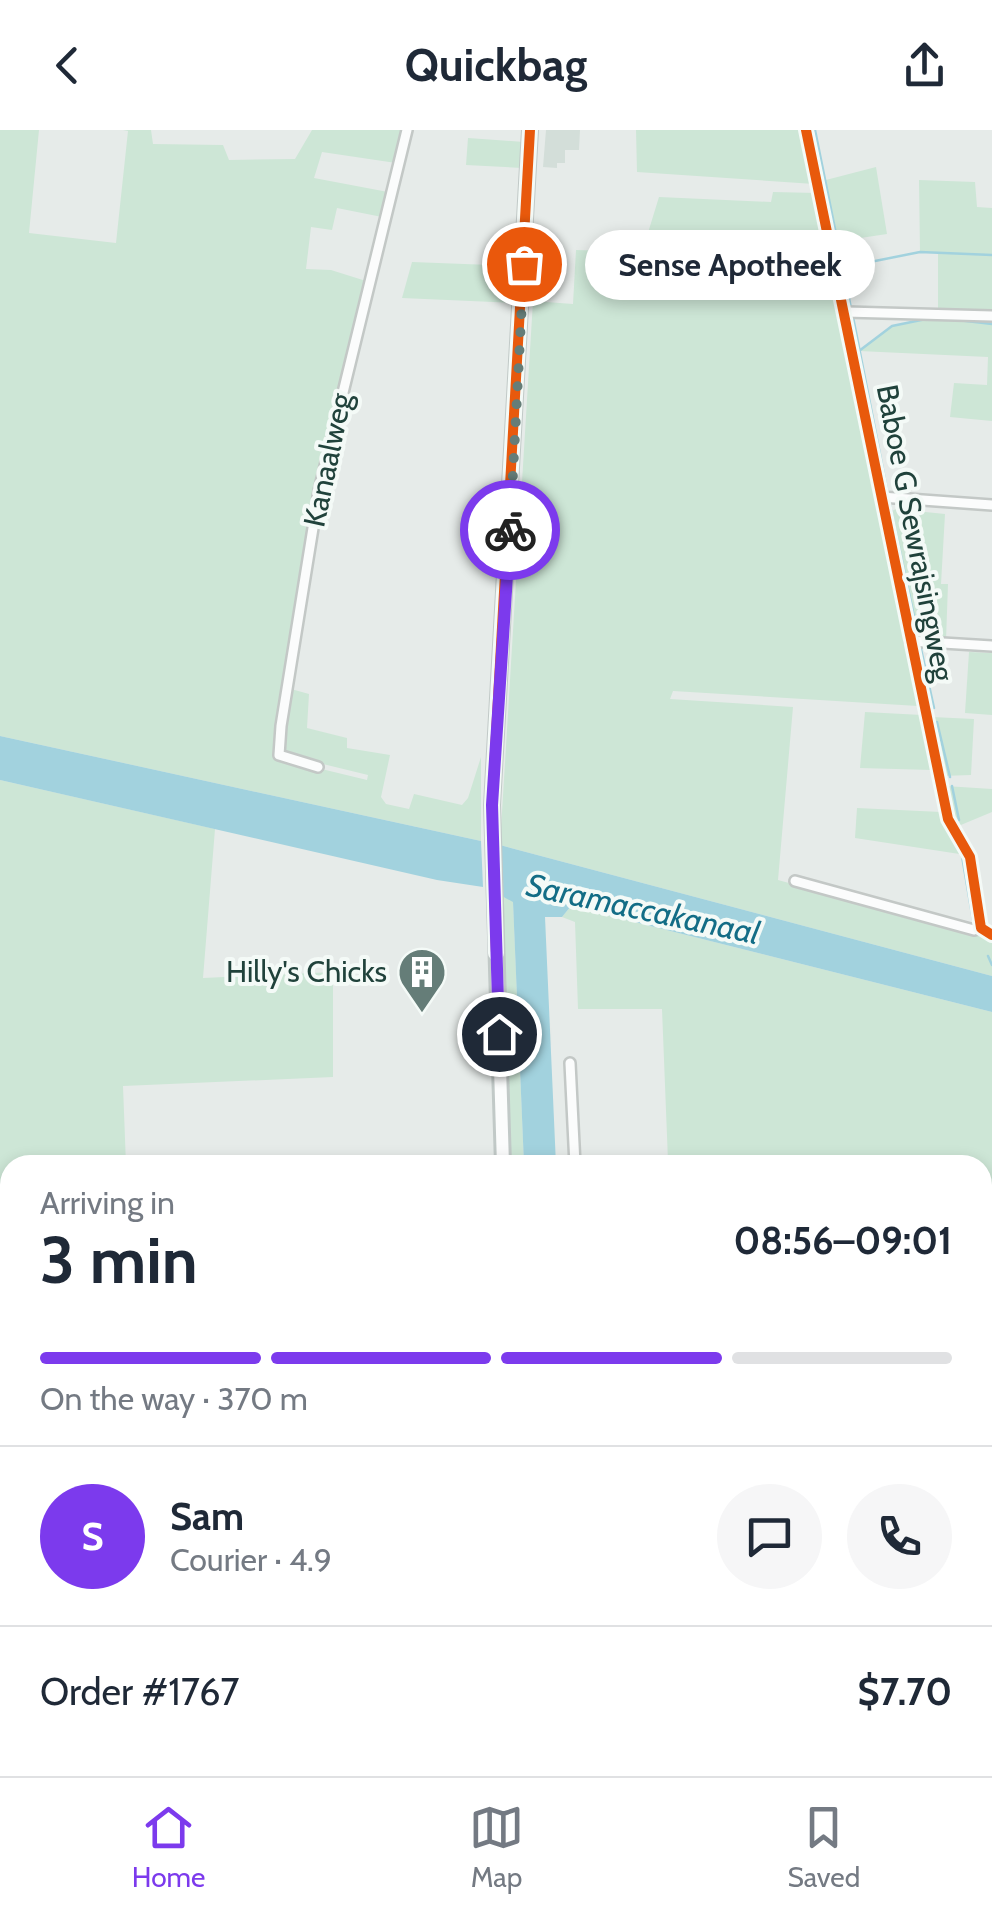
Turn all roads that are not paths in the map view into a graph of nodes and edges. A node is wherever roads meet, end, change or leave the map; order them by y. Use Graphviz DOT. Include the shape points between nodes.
graph roads {
  1 [pos="407,130"];
  2 [pos="530,130"];
  3 [pos="806,130"];
  4 [pos="846,312"];
  5 [pos="992,316"];
  6 [pos="882,497"];
  7 [pos="992,505"];
  8 [pos="910,642"];
  9 [pos="992,646"];
  10 [pos="318,767"];
  11 [pos="795,881"];
  12 [pos="981,928"];
  13 [pos="992,935"];
  14 [pos="570,1063"];
  15 [pos="503,1155"];
  16 [pos="575,1155"];
  1 -- 10 [label="street, Kanaalweg" via="319,491 281,726 279,755"];
  2 -- 15 [label="street" via="492,805"];
  3 -- 4 [label="street, Baboe G Sewrajsingweg"];
  4 -- 5 [label="street"];
  4 -- 6 [label="street, Baboe G Sewrajsingweg"];
  6 -- 7 [label="street"];
  6 -- 8 [label="street, Baboe G Sewrajsingweg"];
  8 -- 9 [label="street"];
  8 -- 12 [label="street, Baboe G Sewrajsingweg" via="948,819 970,857"];
  11 -- 12 [label="street"];
  12 -- 13 [label="street"];
  14 -- 16 [label="street"];
}
